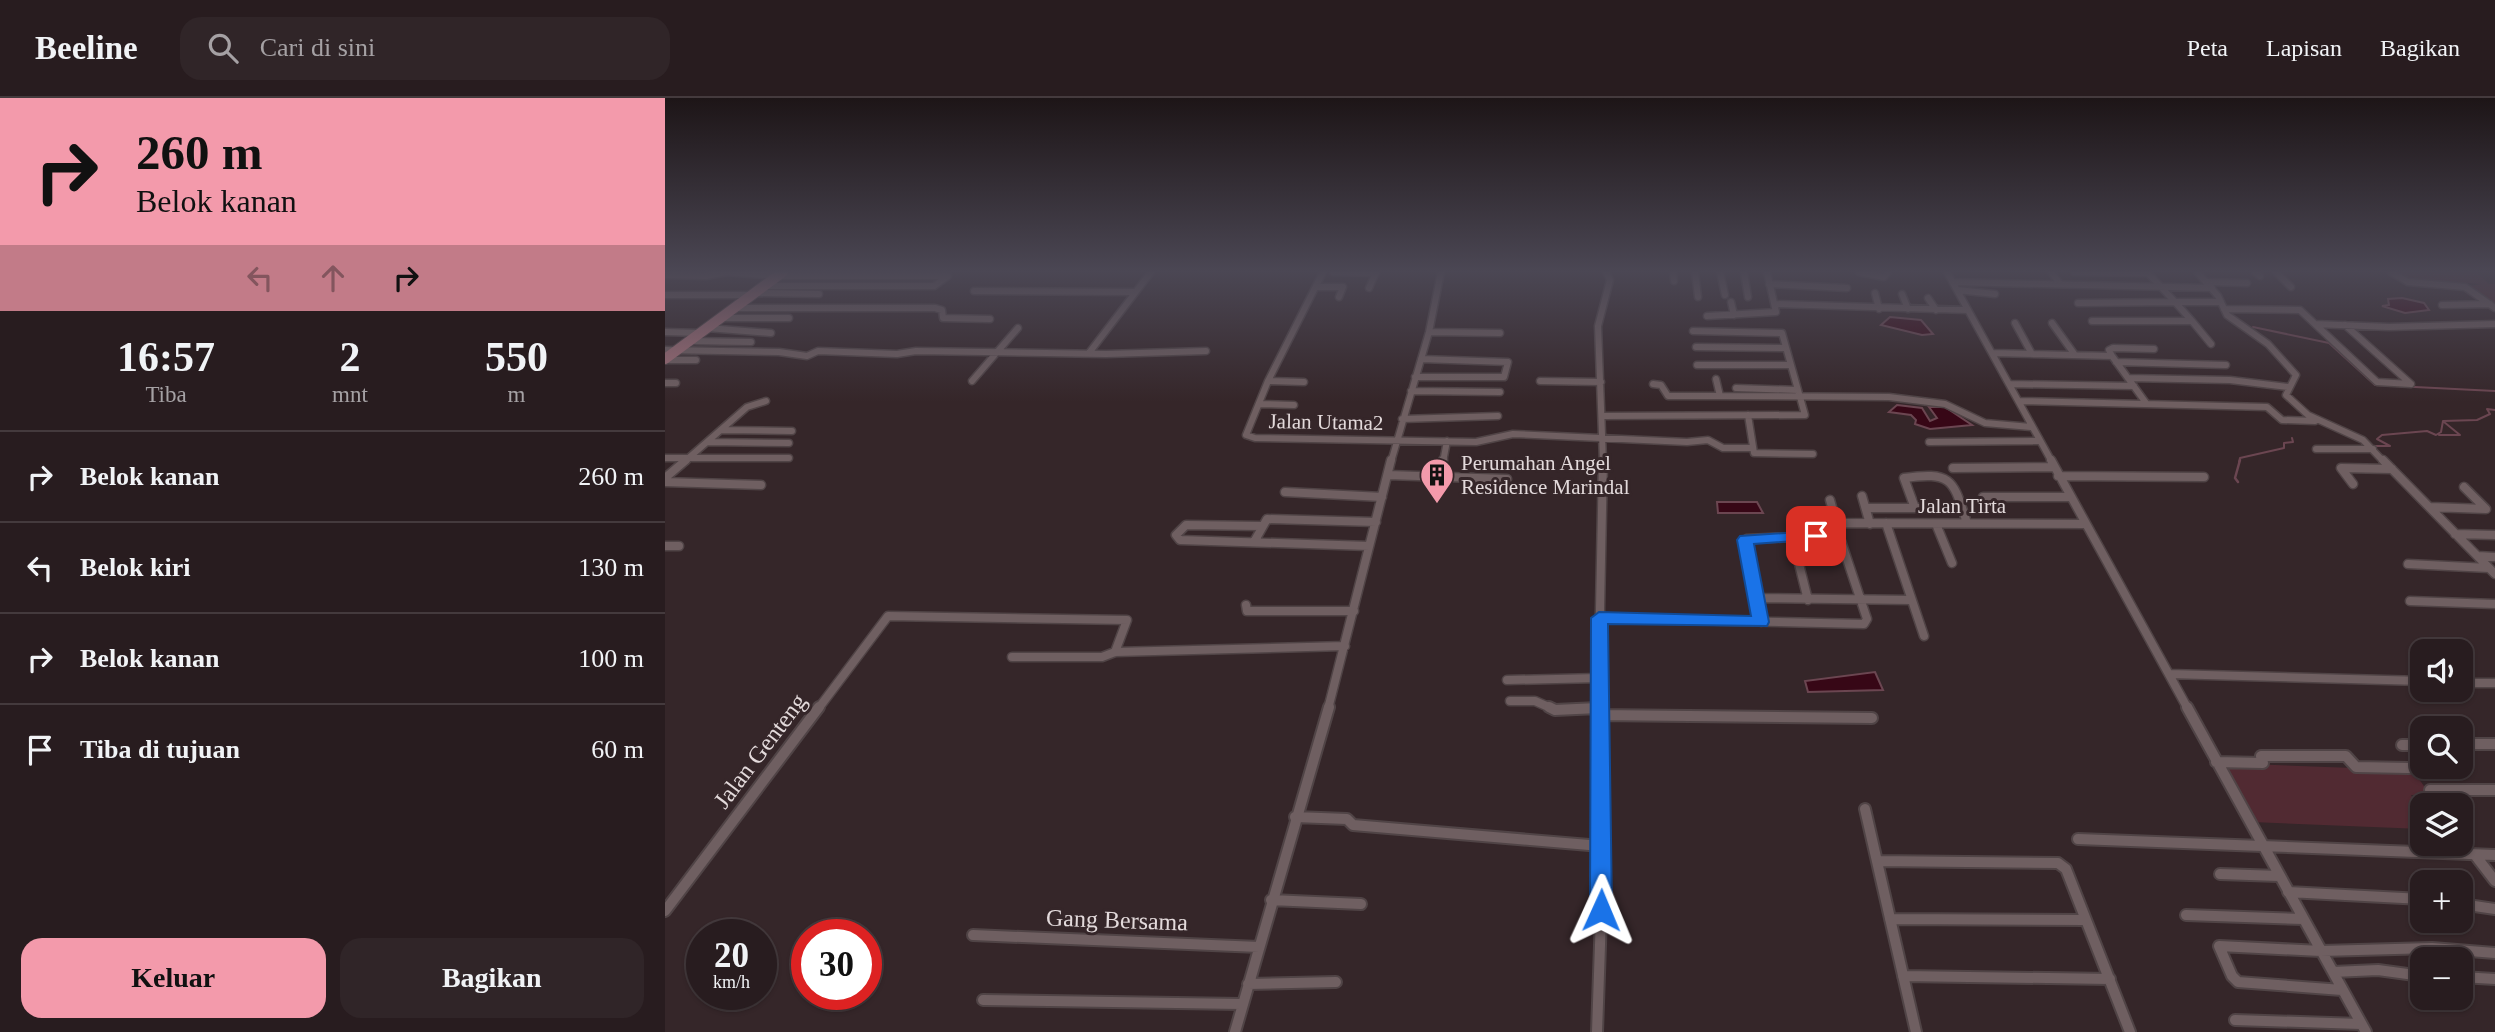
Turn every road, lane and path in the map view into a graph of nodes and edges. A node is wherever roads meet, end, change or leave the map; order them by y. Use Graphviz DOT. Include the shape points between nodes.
graph roads {
  1 [pos="724,316"];
  2 [pos="943,316"];
  3 [pos="1117,316"];
  4 [pos="1302,316"];
  5 [pos="1432,316"];
  6 [pos="1601,316"];
  7 [pos="1707,316"];
  8 [pos="1718,316"];
  9 [pos="1971,316"];
  10 [pos="2187,316"];
  11 [pos="2229,316"];
  12 [pos="2305,316"];
  13 [pos="789,317"];
  14 [pos="720,318"];
  15 [pos="990,319"];
  16 [pos="2092,321"];
  17 [pos="2192,321"];
  18 [pos="2015,323"];
  19 [pos="2052,324"];
  20 [pos="2315,324"];
  21 [pos="2495,324"];
  22 [pos="2345,325"];
  23 [pos="1019,328"];
  24 [pos="703,330"];
  25 [pos="1693,331"];
  26 [pos="665,332"];
  27 [pos="1429,332"];
  28 [pos="771,333"];
  29 [pos="1500,333"];
  30 [pos="689,341"];
  31 [pos="751,342"];
  32 [pos="2211,344"];
  33 [pos="1696,347"];
  34 [pos="1786,348"];
  35 [pos="2154,349"];
  36 [pos="665,350"];
  37 [pos="676,351"];
  38 [pos="1206,351"];
  39 [pos="996,353"];
  40 [pos="1089,353"];
  41 [pos="1993,353"];
  42 [pos="2032,354"];
  43 [pos="2075,355"];
  44 [pos="665,359"];
  45 [pos="1420,359"];
  46 [pos="2114,359"];
  47 [pos="696,360"];
  48 [pos="1697,365"];
  49 [pos="1790,365"];
  50 [pos="2226,365"];
  51 [pos="1415,377"];
  52 [pos="2128,378"];
  53 [pos="1716,379"];
  54 [pos="972,381"];
  55 [pos="1540,381"];
  56 [pos="1268,382"];
  57 [pos="1304,382"];
  58 [pos="1601,382"];
  59 [pos="665,383"];
  60 [pos="675,383"];
  61 [pos="1653,384"];
  62 [pos="2010,384"];
  63 [pos="2134,386"];
  64 [pos="1736,387"];
  65 [pos="2288,387"];
  66 [pos="1798,390"];
  67 [pos="1411,391"];
  68 [pos="1500,391"];
  69 [pos="1720,396"];
  70 [pos="1800,398"];
  71 [pos="766,401"];
  72 [pos="2019,401"];
  73 [pos="2146,403"];
  74 [pos="1259,404"];
  75 [pos="1294,405"];
  76 [pos="1748,415"];
  77 [pos="1498,416"];
  78 [pos="1602,416"];
  79 [pos="1402,419"];
  80 [pos="2319,421"];
  81 [pos="2031,427"];
  82 [pos="721,430"];
  83 [pos="792,430"];
  84 [pos="1603,438"];
  85 [pos="1396,441"];
  86 [pos="1447,441"];
  87 [pos="2040,441"];
  88 [pos="707,442"];
  89 [pos="1929,442"];
  90 [pos="789,443"];
  91 [pos="1753,448"];
  92 [pos="2316,449"];
  93 [pos="2373,449"];
  94 [pos="1813,454"];
  95 [pos="689,457"];
  96 [pos="665,458"];
  97 [pos="789,458"];
  98 [pos="2054,467"];
  99 [pos="1953,468"];
  100 [pos="2392,469"];
  101 [pos="1388,475"];
  102 [pos="1440,476"];
  103 [pos="2058,476"];
  104 [pos="2204,477"];
  105 [pos="1507,479"];
  106 [pos="665,480"];
  107 [pos="2353,484"];
  108 [pos="761,485"];
  109 [pos="2464,487"];
  110 [pos="1285,492"];
  111 [pos="1862,496"];
  112 [pos="1382,497"];
  113 [pos="1983,497"];
  114 [pos="2071,497"];
  115 [pos="1830,500"];
  116 [pos="2430,507"];
  117 [pos="1865,508"];
  118 [pos="1915,508"];
  119 [pos="1962,508"];
  120 [pos="1375,523"];
  121 [pos="1886,523"];
  122 [pos="1967,523"];
  123 [pos="1838,524"];
  124 [pos="1870,524"];
  125 [pos="1936,524"];
  126 [pos="2086,524"];
  127 [pos="1261,526"];
  128 [pos="2455,534"];
  129 [pos="1839,535"];
  130 [pos="2495,535"];
  131 [pos="1792,536"];
  132 [pos="1254,542"];
  133 [pos="665,546"];
  134 [pos="679,546"];
  135 [pos="1369,546"];
  136 [pos="2478,556"];
  137 [pos="2495,557"];
  138 [pos="1952,563"];
  139 [pos="2407,564"];
  140 [pos="2492,571"];
  141 [pos="1758,598"];
  142 [pos="1860,599"];
  143 [pos="1808,600"];
  144 [pos="1911,600"];
  145 [pos="2410,601"];
  146 [pos="2495,604"];
  147 [pos="1246,605"];
  148 [pos="1354,611"];
  149 [pos="1599,618"];
  150 [pos="1761,622"];
  151 [pos="1924,636"];
  152 [pos="1345,646"];
  153 [pos="1115,652"];
  154 [pos="1012,657"];
  155 [pos="2169,674"];
  156 [pos="1599,678"];
  157 [pos="1507,680"];
  158 [pos="2410,681"];
  159 [pos="2473,682"];
  160 [pos="2495,683"];
  161 [pos="1510,701"];
  162 [pos="1598,712"];
  163 [pos="1872,718"];
  164 [pos="2473,744"];
  165 [pos="2495,744"];
  166 [pos="2402,746"];
  167 [pos="2410,746"];
  168 [pos="2215,762"];
  169 [pos="2409,768"];
  170 [pos="2430,790"];
  171 [pos="2495,790"];
  172 [pos="1865,809"];
  173 [pos="1295,817"];
  174 [pos="2078,839"];
  175 [pos="1601,846"];
  176 [pos="2262,846"];
  177 [pos="2475,855"];
  178 [pos="2495,855"];
  179 [pos="1877,861"];
  180 [pos="2220,874"];
  181 [pos="2279,876"];
  182 [pos="2495,881"];
  183 [pos="2288,891"];
  184 [pos="2410,898"];
  185 [pos="1271,900"];
  186 [pos="1361,904"];
  187 [pos="2473,906"];
  188 [pos="2495,909"];
  189 [pos="665,911"];
  190 [pos="2186,915"];
  191 [pos="1890,919"];
  192 [pos="2303,919"];
  193 [pos="2086,920"];
  194 [pos="973,936"];
  195 [pos="1259,947"];
  196 [pos="2321,951"];
  197 [pos="2495,953"];
  198 [pos="2333,972"];
  199 [pos="2410,974"];
  200 [pos="1903,976"];
  201 [pos="2473,978"];
  202 [pos="2110,979"];
  203 [pos="2495,979"];
  204 [pos="1336,982"];
  205 [pos="1248,984"];
  206 [pos="2342,990"];
  207 [pos="983,1000"];
  208 [pos="1241,1004"];
  209 [pos="2235,1020"];
  210 [pos="2363,1028"];
  211 [pos="1235,1032"];
  212 [pos="1597,1032"];
  213 [pos="1916,1032"];
  214 [pos="2130,1032"];
  1 -- 14 [label="main road"];
  2 -- 15 [label="street"];
  3 -- 40 [label="street"];
  4 -- 56 [label="street"];
  5 -- 27 [label="street"];
  6 -- 58 [label="street"];
  7 -- 8 [label="street"];
  9 -- 41 [label="street"];
  10 -- 17 [label="street"];
  11 -- 65 [label="street" via="2269,344 2292,368 2296,375"];
  12 -- 20 [label="street"];
  13 -- 14 [label="street"];
  14 -- 24 [label="main road"];
  16 -- 17 [label="street"];
  17 -- 32 [label="street"];
  18 -- 42 [label="street"];
  19 -- 43 [label="street"];
  20 -- 22 [label="street"];
  20 -- 22 [label="street" via="2378,383 2412,383"];
  21 -- 22 [label="street"];
  23 -- 39 [label="street"];
  24 -- 26 [label="street"];
  24 -- 28 [label="street"];
  24 -- 30 [label="main road"];
  25 -- 34 [label="street" via="1781,332"];
  27 -- 29 [label="street"];
  27 -- 45 [label="street"];
  30 -- 31 [label="street"];
  30 -- 37 [label="main road"];
  33 -- 34 [label="street"];
  34 -- 49 [label="street"];
  35 -- 46 [label="street" via="2112,348"];
  36 -- 37 [label="street"];
  37 -- 39 [label="street" via="807,356 818,351"];
  37 -- 44 [label="main road"];
  38 -- 40 [label="street"];
  39 -- 40 [label="street"];
  39 -- 54 [label="street"];
  41 -- 42 [label="street"];
  41 -- 62 [label="street"];
  42 -- 43 [label="street"];
  43 -- 46 [label="street"];
  44 -- 47 [label="street"];
  45 -- 51 [label="street"];
  45 -- 51 [label="street" via="1507,362 1504,377"];
  46 -- 50 [label="street"];
  46 -- 52 [label="street"];
  48 -- 49 [label="street"];
  49 -- 66 [label="street"];
  51 -- 67 [label="street"];
  52 -- 63 [label="street"];
  52 -- 65 [label="street" via="2230,380"];
  53 -- 69 [label="street"];
  55 -- 58 [label="street"];
  56 -- 57 [label="street"];
  56 -- 74 [label="street"];
  58 -- 78 [label="street"];
  59 -- 60 [label="street"];
  61 -- 69 [label="street" via="1661,385 1668,396"];
  62 -- 63 [label="street"];
  62 -- 72 [label="street"];
  63 -- 73 [label="street"];
  64 -- 66 [label="street"];
  65 -- 80 [label="street" via="2286,396 2295,407"];
  66 -- 70 [label="street"];
  67 -- 68 [label="street"];
  67 -- 79 [label="street"];
  69 -- 70 [label="street"];
  70 -- 76 [label="street" via="1804,416"];
  70 -- 81 [label="street" via="1889,397 1945,404 1985,423"];
  71 -- 82 [label="street" via="747,407"];
  72 -- 73 [label="street"];
  72 -- 81 [label="street"];
  73 -- 80 [label="street" via="2267,407 2279,419"];
  74 -- 75 [label="street"];
  74 -- 85 [label="street, Jalan Utama2" via="1246,435 1255,438"];
  76 -- 78 [label="street"];
  76 -- 91 [label="street"];
  77 -- 79 [label="street"];
  78 -- 84 [label="street"];
  79 -- 85 [label="street"];
  80 -- 93 [label="street" via="2357,436"];
  81 -- 87 [label="street"];
  82 -- 83 [label="street"];
  82 -- 88 [label="street"];
  84 -- 86 [label="street, Jalan Utama2" via="1513,434 1481,444"];
  84 -- 91 [label="street, Jalan Utama2" via="1708,440 1723,448"];
  84 -- 149 [label="street"];
  85 -- 86 [label="street, Jalan Utama2"];
  85 -- 101 [label="street"];
  86 -- 102 [label="street"];
  87 -- 89 [label="street"];
  87 -- 98 [label="street"];
  88 -- 90 [label="street"];
  88 -- 95 [label="street"];
  91 -- 94 [label="street, Jalan Utama2" via="1755,453"];
  92 -- 93 [label="street"];
  93 -- 100 [label="street"];
  95 -- 96 [label="street"];
  95 -- 97 [label="street"];
  95 -- 106 [label="street"];
  98 -- 99 [label="street"];
  98 -- 103 [label="street"];
  100 -- 107 [label="street" via="2341,468"];
  100 -- 116 [label="street"];
  101 -- 102 [label="street"];
  101 -- 112 [label="street"];
  102 -- 105 [label="street"];
  103 -- 104 [label="street"];
  103 -- 114 [label="street"];
  106 -- 108 [label="street"];
  109 -- 116 [label="street" via="2486,509"];
  110 -- 112 [label="street"];
  111 -- 117 [label="street"];
  112 -- 120 [label="street"];
  113 -- 114 [label="street"];
  114 -- 126 [label="street"];
  115 -- 123 [label="street"];
  116 -- 128 [label="street"];
  117 -- 118 [label="street"];
  117 -- 124 [label="street"];
  118 -- 119 [label="street"];
  118 -- 119 [label="street" via="1904,478 1953,483"];
  119 -- 122 [label="street"];
  120 -- 127 [label="street" via="1272,519"];
  120 -- 135 [label="street"];
  121 -- 124 [label="street, Jalan Tirta"];
  121 -- 125 [label="street, Jalan Tirta"];
  121 -- 144 [label="street"];
  122 -- 125 [label="street, Jalan Tirta"];
  122 -- 126 [label="street, Jalan Tirta"];
  123 -- 124 [label="street, Jalan Tirta"];
  123 -- 129 [label="street"];
  125 -- 138 [label="street"];
  126 -- 155 [label="street"];
  127 -- 132 [label="street"];
  127 -- 132 [label="street" via="1187,525 1176,534 1180,540"];
  128 -- 130 [label="street"];
  128 -- 136 [label="street"];
  129 -- 131 [label="street"];
  129 -- 142 [label="street"];
  131 -- 141 [label="street" via="1745,540"];
  131 -- 143 [label="street"];
  132 -- 135 [label="street"];
  133 -- 134 [label="street"];
  135 -- 148 [label="street"];
  136 -- 137 [label="street"];
  136 -- 140 [label="street"];
  139 -- 140 [label="street"];
  141 -- 143 [label="street"];
  141 -- 150 [label="street"];
  142 -- 143 [label="street"];
  142 -- 144 [label="street"];
  142 -- 150 [label="street" via="1867,619 1864,624"];
  144 -- 151 [label="street"];
  145 -- 146 [label="street"];
  147 -- 148 [label="street" via="1247,611 1277,613"];
  148 -- 152 [label="street"];
  149 -- 150 [label="street"];
  149 -- 156 [label="street"];
  152 -- 153 [label="street"];
  152 -- 173 [label="street"];
  153 -- 154 [label="street" via="1102,657"];
  153 -- 189 [label="street, Jalan Genteng" via="1127,620 888,615"];
  155 -- 158 [label="street"];
  155 -- 168 [label="street"];
  156 -- 157 [label="street"];
  156 -- 162 [label="street"];
  159 -- 160 [label="street"];
  161 -- 162 [label="street"];
  162 -- 163 [label="street"];
  162 -- 175 [label="street"];
  164 -- 165 [label="street"];
  166 -- 167 [label="street"];
  168 -- 169 [label="street" via="2263,763 2261,756 2346,756 2358,767"];
  168 -- 176 [label="street"];
  170 -- 171 [label="street"];
  172 -- 179 [label="street"];
  173 -- 175 [label="street"];
  173 -- 185 [label="street"];
  174 -- 176 [label="street"];
  175 -- 212 [label="street"];
  176 -- 177 [label="street"];
  176 -- 181 [label="street"];
  177 -- 178 [label="street"];
  177 -- 182 [label="street"];
  179 -- 191 [label="street"];
  179 -- 193 [label="street" via="2050,860 2066,869"];
  180 -- 181 [label="street"];
  181 -- 183 [label="street"];
  183 -- 184 [label="street"];
  183 -- 192 [label="street"];
  185 -- 186 [label="street"];
  185 -- 195 [label="street"];
  187 -- 188 [label="street"];
  190 -- 192 [label="street"];
  191 -- 193 [label="street"];
  191 -- 200 [label="street"];
  192 -- 196 [label="street"];
  193 -- 202 [label="street"];
  194 -- 195 [label="street, Gang Bersama"];
  195 -- 205 [label="street"];
  196 -- 197 [label="street" via="2432,948"];
  196 -- 198 [label="street"];
  196 -- 206 [label="street" via="2219,948 2238,982"];
  198 -- 199 [label="street"];
  198 -- 206 [label="street"];
  200 -- 202 [label="street"];
  200 -- 213 [label="street"];
  201 -- 203 [label="street"];
  202 -- 214 [label="street"];
  204 -- 205 [label="street"];
  205 -- 208 [label="street"];
  206 -- 210 [label="street"];
  207 -- 208 [label="street"];
  208 -- 211 [label="street"];
  209 -- 210 [label="street"];
}
